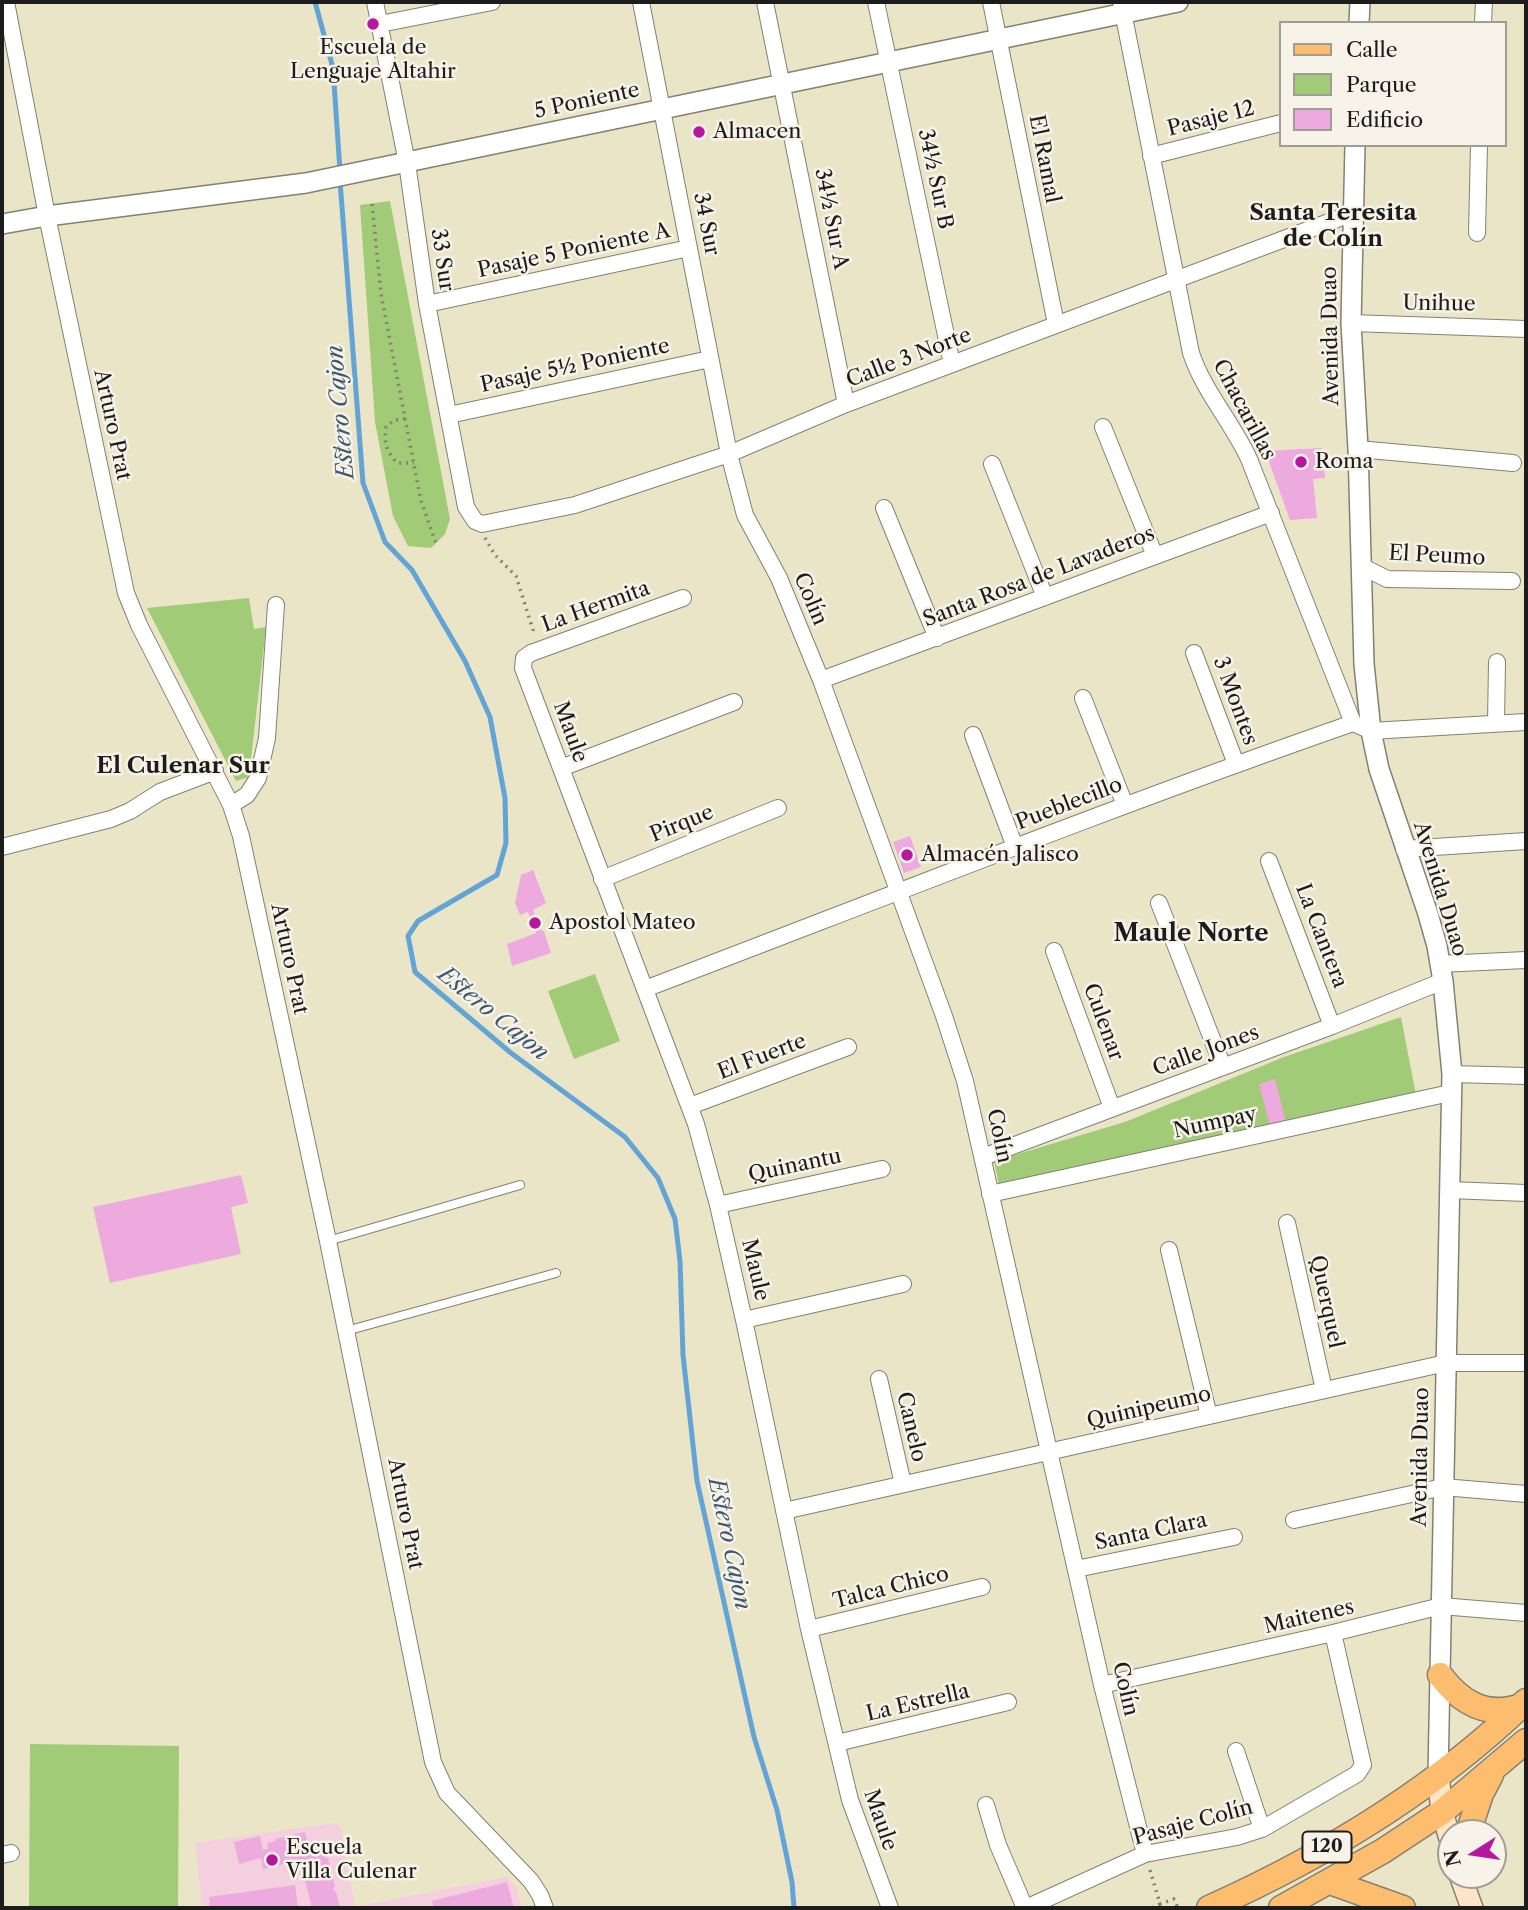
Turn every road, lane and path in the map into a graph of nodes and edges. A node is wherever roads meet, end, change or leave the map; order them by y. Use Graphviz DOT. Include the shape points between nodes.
graph roads {
  1 [pos="6,2"];
  2 [pos="375,2"];
  3 [pos="492,2"];
  4 [pos="641,2"];
  5 [pos="765,2"];
  6 [pos="876,2"];
  7 [pos="991,2"];
  8 [pos="1178,2"];
  9 [pos="1360,2"];
  10 [pos="1484,2"];
  11 [pos="1122,7"];
  12 [pos="1359,21"];
  13 [pos="1483,21"];
  14 [pos="380,24"];
  15 [pos="999,40"];
  16 [pos="889,63"];
  17 [pos="782,84"];
  18 [pos="662,109"];
  19 [pos="1280,123"];
  20 [pos="1355,147"];
  21 [pos="1479,147"];
  22 [pos="1151,156"];
  23 [pos="407,163"];
  24 [pos="372,204"];
  25 [pos="1353,213"];
  26 [pos="47,216"];
  27 [pos="2,224"];
  28 [pos="1477,233"];
  29 [pos="689,248"];
  30 [pos="1176,279"];
  31 [pos="427,304"];
  32 [pos="1352,323"];
  33 [pos="1056,324"];
  34 [pos="1526,329"];
  35 [pos="710,359"];
  36 [pos="952,364"];
  37 [pos="846,404"];
  38 [pos="449,415"];
  39 [pos="405,419"];
  40 [pos="1104,427"];
  41 [pos="1358,449"];
  42 [pos="729,454"];
  43 [pos="414,463"];
  44 [pos="1513,463"];
  45 [pos="992,464"];
  46 [pos="884,508"];
  47 [pos="1272,513"];
  48 [pos="475,521"];
  49 [pos="436,543"];
  50 [pos="1155,556"];
  51 [pos="1361,566"];
  52 [pos="1513,581"];
  53 [pos="1045,597"];
  54 [pos="683,598"];
  55 [pos="276,605"];
  56 [pos="937,638"];
  57 [pos="1194,653"];
  58 [pos="524,658"];
  59 [pos="1497,662"];
  60 [pos="821,680"];
  61 [pos="1083,698"];
  62 [pos="734,702"];
  63 [pos="1526,722"];
  64 [pos="1496,723"];
  65 [pos="1362,727"];
  66 [pos="973,735"];
  67 [pos="1236,764"];
  68 [pos="561,768"];
  69 [pos="215,771"];
  70 [pos="231,805"];
  71 [pos="1125,805"];
  72 [pos="778,808"];
  73 [pos="1526,841"];
  74 [pos="2,846"];
  75 [pos="1015,847"];
  76 [pos="1404,849"];
  77 [pos="1269,862"];
  78 [pos="602,879"];
  79 [pos="899,892"];
  80 [pos="1159,903"];
  81 [pos="1054,951"];
  82 [pos="1526,960"];
  83 [pos="1441,972"];
  84 [pos="645,989"];
  85 [pos="1332,1026"];
  86 [pos="848,1047"];
  87 [pos="1223,1067"];
  88 [pos="1526,1076"];
  89 [pos="1451,1083"];
  90 [pos="690,1107"];
  91 [pos="1112,1108"];
  92 [pos="983,1157"];
  93 [pos="882,1169"];
  94 [pos="520,1185"];
  95 [pos="1450,1190"];
  96 [pos="1526,1193"];
  97 [pos="990,1194"];
  98 [pos="718,1205"];
  99 [pos="1287,1223"];
  100 [pos="328,1241"];
  101 [pos="1169,1250"];
  102 [pos="556,1273"];
  103 [pos="903,1284"];
  104 [pos="744,1320"];
  105 [pos="346,1331"];
  106 [pos="1446,1363"];
  107 [pos="1526,1363"];
  108 [pos="879,1379"];
  109 [pos="1324,1390"];
  110 [pos="1209,1416"];
  111 [pos="1049,1452"];
  112 [pos="903,1484"];
  113 [pos="1443,1487"];
  114 [pos="1526,1494"];
  115 [pos="784,1511"];
  116 [pos="1294,1520"];
  117 [pos="1234,1536"];
  118 [pos="1076,1569"];
  119 [pos="982,1587"];
  120 [pos="1441,1606"];
  121 [pos="1526,1613"];
  122 [pos="809,1629"];
  123 [pos="1333,1633"];
  124 [pos="1440,1675"];
  125 [pos="1102,1685"];
  126 [pos="1008,1703"];
  127 [pos="1524,1704"];
  128 [pos="1526,1741"];
  129 [pos="837,1743"];
  130 [pos="1236,1751"];
  131 [pos="1493,1770"];
  132 [pos="1438,1774"];
  133 [pos="986,1805"];
  134 [pos="1442,1812"];
  135 [pos="1444,1819"];
  136 [pos="1473,1819"];
  137 [pos="1262,1829"];
  138 [pos="1145,1854"];
  139 [pos="1330,1882"];
  140 [pos="1465,1889"];
  141 [pos="1160,1904"];
  142 [pos="545,1908"];
  143 [pos="890,1908"];
  144 [pos="1026,1908"];
  145 [pos="1152,1908"];
  146 [pos="1178,1908"];
  147 [pos="1209,1908"];
  148 [pos="1283,1908"];
  149 [pos="1403,1908"];
  150 [pos="1472,1908"];
  1 -- 26 [label="street, Arturo Prat"];
  2 -- 14 [label="street, 33 Sur"];
  3 -- 14 [label="street"];
  4 -- 18 [label="street, 34 Sur"];
  5 -- 17 [label="street, 34½ Sur A"];
  6 -- 16 [label="street, 34½ Sur B"];
  7 -- 15 [label="street, El Ramal"];
  8 -- 11 [label="street, 5 Poniente"];
  9 -- 12 [label="street"];
  10 -- 13 [label="street"];
  11 -- 15 [label="street, 5 Poniente"];
  11 -- 22 [label="street, Chacarillas"];
  14 -- 23 [label="street, 33 Sur"];
  15 -- 16 [label="street, 5 Poniente"];
  15 -- 33 [label="street, El Ramal"];
  16 -- 17 [label="street, 5 Poniente"];
  16 -- 36 [label="street, 34½ Sur B"];
  17 -- 18 [label="street, 5 Poniente"];
  17 -- 37 [label="street, 34½ Sur A"];
  18 -- 23 [label="street, 5 Poniente"];
  18 -- 29 [label="street, 34 Sur"];
  19 -- 22 [label="street, Pasaje 12"];
  20 -- 25 [label="street, Avenida Duao"];
  21 -- 28 [label="street"];
  22 -- 30 [label="street, Chacarillas"];
  23 -- 26 [label="street, 5 Poniente" via="306,183"];
  23 -- 31 [label="street, 33 Sur"];
  24 -- 39 [label="path" via="381,294"];
  25 -- 30 [label="street, Calle 3 Norte"];
  25 -- 32 [label="street, Avenida Duao"];
  26 -- 27 [label="street, 5 Poniente"];
  26 -- 69 [label="street, Arturo Prat" via="130,608"];
  29 -- 31 [label="street, Pasaje 5 Poniente A"];
  29 -- 35 [label="street, 34 Sur"];
  30 -- 33 [label="street, Calle 3 Norte"];
  30 -- 47 [label="street, Chacarillas" via="1195,365 1242,442"];
  31 -- 38 [label="street, 33 Sur"];
  32 -- 34 [label="street, Unihue"];
  32 -- 41 [label="street, Avenida Duao"];
  33 -- 36 [label="street, Calle 3 Norte"];
  35 -- 38 [label="street, Pasaje 5½ Poniente"];
  35 -- 42 [label="street, 34 Sur"];
  36 -- 37 [label="street, Calle 3 Norte"];
  37 -- 42 [label="street, Calle 3 Norte"];
  38 -- 48 [label="street, 33 Sur" via="467,507"];
  39 -- 43 [label="path"];
  39 -- 43 [label="path" via="386,426 385,443 397,463"];
  40 -- 50 [label="street"];
  41 -- 44 [label="street"];
  41 -- 51 [label="street, Avenida Duao"];
  42 -- 48 [label="street, Calle 3 Norte" via="575,505 492,523"];
  42 -- 60 [label="street, Colín" via="745,515 779,578"];
  43 -- 49 [label="path"];
  45 -- 53 [label="street"];
  46 -- 56 [label="street"];
  47 -- 50 [label="street, Santa Rosa de Lavaderos"];
  47 -- 65 [label="street, Chacarillas"];
  48 -- 58 [label="path" via="495,555 516,576 533,630"];
  50 -- 53 [label="street, Santa Rosa de Lavaderos"];
  51 -- 52 [label="street, El Peumo" via="1387,579"];
  51 -- 65 [label="street, Avenida Duao"];
  53 -- 56 [label="street, Santa Rosa de Lavaderos"];
  54 -- 58 [label="street, La Hermita"];
  55 -- 70 [label="street" via="267,738 258,778 247,795"];
  56 -- 60 [label="street, Santa Rosa de Lavaderos"];
  57 -- 67 [label="street, 3 Montes"];
  58 -- 68 [label="street, Maule" via="523,668"];
  59 -- 64 [label="street"];
  60 -- 79 [label="street, Colín"];
  61 -- 71 [label="street"];
  62 -- 68 [label="street"];
  63 -- 64 [label="street, Pueblecillo"];
  64 -- 65 [label="street, Pueblecillo"];
  65 -- 67 [label="street, Pueblecillo"];
  65 -- 76 [label="street, Avenida Duao"];
  66 -- 75 [label="street"];
  67 -- 71 [label="street, Pueblecillo"];
  68 -- 78 [label="street, Maule"];
  69 -- 70 [label="street, Arturo Prat"];
  69 -- 74 [label="street" via="160,792 111,819"];
  70 -- 100 [label="street, Arturo Prat" via="242,836"];
  71 -- 75 [label="street, Pueblecillo"];
  72 -- 78 [label="street, Pirque"];
  73 -- 76 [label="street"];
  75 -- 79 [label="street, Pueblecillo"];
  76 -- 83 [label="street, Avenida Duao" via="1428,914"];
  77 -- 85 [label="street, La Cantera"];
  78 -- 84 [label="street, Maule"];
  79 -- 84 [label="street, Pueblecillo"];
  79 -- 92 [label="street, Colín" via="955,1048"];
  80 -- 87 [label="street"];
  81 -- 91 [label="street, Culenar"];
  82 -- 83 [label="street, Calle Jones"];
  83 -- 85 [label="street, Calle Jones"];
  83 -- 89 [label="street, Avenida Duao"];
  84 -- 90 [label="street, Maule"];
  85 -- 87 [label="street, Calle Jones"];
  86 -- 90 [label="street, El Fuerte"];
  87 -- 91 [label="street, Calle Jones"];
  88 -- 89 [label="street, Numpay"];
  89 -- 95 [label="street, Avenida Duao"];
  89 -- 97 [label="street, Numpay"];
  90 -- 98 [label="street, Maule"];
  91 -- 92 [label="street, Calle Jones"];
  92 -- 97 [label="street, Colín"];
  93 -- 98 [label="street, Quinantu"];
  94 -- 100 [label="lane"];
  95 -- 96 [label="street"];
  95 -- 106 [label="street, Avenida Duao"];
  97 -- 111 [label="street, Colín"];
  98 -- 104 [label="street, Maule"];
  99 -- 109 [label="street, Querquel"];
  100 -- 105 [label="street, Arturo Prat"];
  101 -- 110 [label="street"];
  102 -- 105 [label="lane"];
  103 -- 104 [label="street"];
  104 -- 115 [label="street, Maule"];
  105 -- 142 [label="street, Arturo Prat" via="436,1773 454,1802 536,1888"];
  106 -- 107 [label="street, Quinipeumo"];
  106 -- 109 [label="street, Quinipeumo"];
  106 -- 113 [label="street, Avenida Duao"];
  108 -- 112 [label="street, Canelo"];
  109 -- 110 [label="street, Quinipeumo"];
  110 -- 111 [label="street, Quinipeumo"];
  111 -- 112 [label="street, Quinipeumo"];
  111 -- 118 [label="street, Colín"];
  112 -- 115 [label="street, Quinipeumo"];
  113 -- 114 [label="street"];
  113 -- 116 [label="street"];
  113 -- 120 [label="street, Avenida Duao"];
  115 -- 122 [label="street, Maule"];
  117 -- 118 [label="street, Santa Clara"];
  118 -- 125 [label="street, Colín"];
  119 -- 122 [label="street, Talca Chico"];
  120 -- 121 [label="street, Maitenes"];
  120 -- 123 [label="street, Maitenes"];
  120 -- 124 [label="street, Avenida Duao"];
  122 -- 129 [label="street, Maule"];
  123 -- 125 [label="street, Maitenes"];
  123 -- 137 [label="street, Pasaje Colín" via="1363,1765 1357,1774"];
  124 -- 127 [label="main road" via="1454,1692 1481,1709 1502,1711"];
  124 -- 132 [label="street, Avenida Duao"];
  125 -- 138 [label="street, Colín"];
  126 -- 129 [label="street, La Estrella"];
  127 -- 132 [label="main road, 120"];
  128 -- 131 [label="main road, 120"];
  129 -- 143 [label="street, Maule" via="850,1800"];
  130 -- 137 [label="street"];
  131 -- 134 [label="main road, 120"];
  131 -- 136 [label="main road"];
  132 -- 134 [label="main road"];
  132 -- 147 [label="main road, 120" via="1346,1836"];
  133 -- 144 [label="street"];
  134 -- 135 [label="main road"];
  134 -- 139 [label="main road, 120"];
  137 -- 138 [label="street, Pasaje Colín"];
  138 -- 141 [label="path"];
  138 -- 144 [label="street, Pasaje Colín"];
  139 -- 148 [label="main road, 120"];
  139 -- 149 [label="main road"];
  140 -- 150 [label="main road"];
  141 -- 145 [label="path"];
  141 -- 146 [label="path" via="1174,1899"];
}
